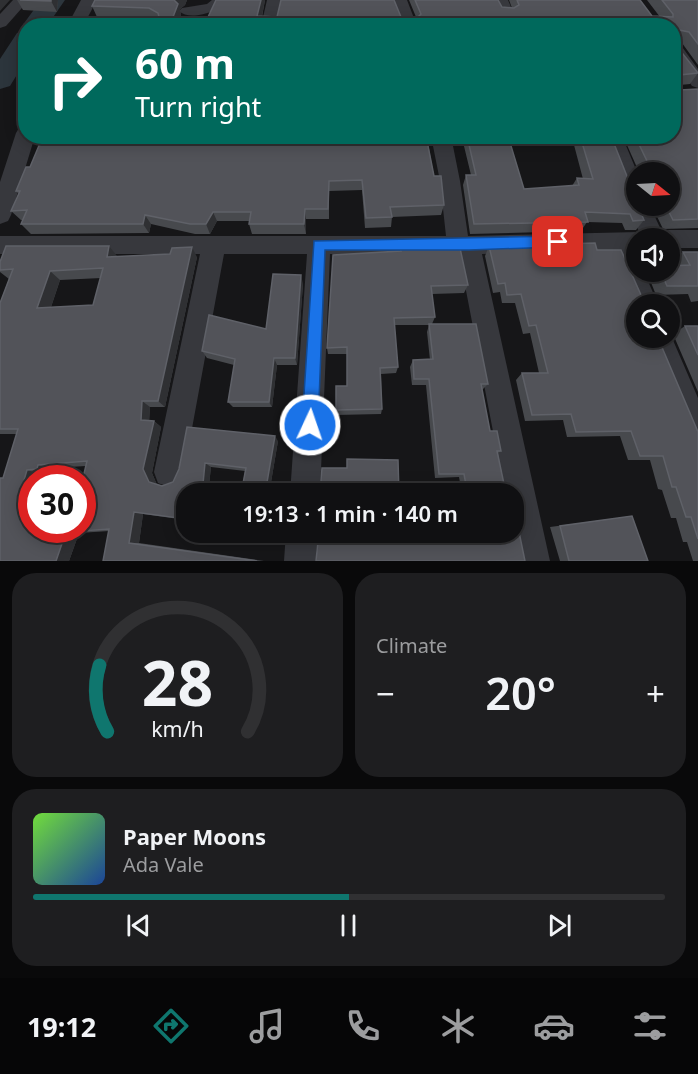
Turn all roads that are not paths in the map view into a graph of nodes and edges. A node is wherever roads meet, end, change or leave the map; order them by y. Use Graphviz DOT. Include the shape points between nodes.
graph roads {
  1 [pos="21,0"];
  2 [pos="89,0"];
  3 [pos="221,0"];
  4 [pos="275,0"];
  5 [pos="399,0"];
  6 [pos="187,10"];
  7 [pos="78,18"];
  8 [pos="271,18"];
  9 [pos="407,18"];
  10 [pos="0,23"];
  11 [pos="681,58"];
  12 [pos="698,82"];
  13 [pos="23,144"];
  14 [pos="443,144"];
  15 [pos="615,144"];
  16 [pos="626,172"];
  17 [pos="0,216"];
  18 [pos="680,239"];
  19 [pos="698,239"];
  20 [pos="626,240"];
  21 [pos="214,244"];
  22 [pos="0,245"];
  23 [pos="319,245"];
  24 [pos="464,245"];
  25 [pos="663,348"];
  26 [pos="698,431"];
  27 [pos="169,472"];
  28 [pos="306,483"];
  29 [pos="301,543"];
  30 [pos="300,561"];
  31 [pos="534,561"];
  1 -- 10 [label="street"];
  2 -- 7 [label="street"];
  3 -- 6 [label="street" via="211,8"];
  4 -- 8 [label="street"];
  5 -- 9 [label="street"];
  11 -- 12 [label="street"];
  13 -- 17 [label="street"];
  14 -- 24 [label="street"];
  15 -- 16 [label="street"];
  18 -- 19 [label="street"];
  20 -- 24 [label="street"];
  21 -- 22 [label="street"];
  21 -- 23 [label="street"];
  21 -- 27 [label="street"];
  23 -- 24 [label="street"];
  23 -- 28 [label="street"];
  24 -- 31 [label="street"];
  25 -- 26 [label="street"];
  29 -- 30 [label="street"];
}
